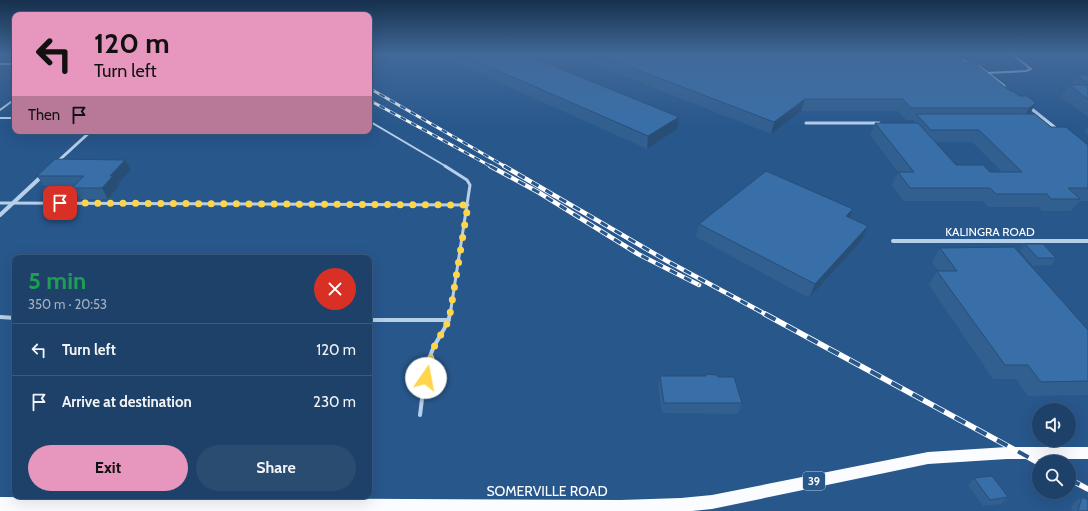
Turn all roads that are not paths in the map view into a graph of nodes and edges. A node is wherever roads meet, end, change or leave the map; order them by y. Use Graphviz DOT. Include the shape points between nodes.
graph roads {
  1 [pos="993,78"];
  2 [pos="1006,88"];
  3 [pos="12,101"];
  4 [pos="1024,103"];
  5 [pos="0,110"];
  6 [pos="0,118"];
  7 [pos="12,118"];
  8 [pos="372,123"];
  9 [pos="806,123"];
  10 [pos="884,123"];
  11 [pos="1041,123"];
  12 [pos="1049,123"];
  13 [pos="1060,132"];
  14 [pos="88,134"];
  15 [pos="52,167"];
  16 [pos="46,172"];
  17 [pos="0,203"];
  18 [pos="12,203"];
  19 [pos="468,205"];
  20 [pos="0,215"];
  21 [pos="893,241"];
  22 [pos="1088,241"];
  23 [pos="0,318"];
  24 [pos="12,318"];
  25 [pos="372,320"];
  26 [pos="449,320"];
  27 [pos="420,415"];
  28 [pos="1088,453"];
  29 [pos="0,504"];
  30 [pos="682,508"];
  1 -- 2 [label="street"];
  3 -- 5 [label="lane"];
  4 -- 12 [label="street"];
  6 -- 7 [label="lane"];
  8 -- 19 [label="lane" via="467,180 471,191"];
  9 -- 10 [label="street"];
  11 -- 12 [label="street"];
  12 -- 13 [label="street"];
  14 -- 15 [label="street"];
  16 -- 18 [label="street"];
  17 -- 18 [label="lane"];
  18 -- 19 [label="lane"];
  18 -- 20 [label="street"];
  19 -- 26 [label="lane"];
  21 -- 22 [label="street, KALINGRA ROAD"];
  23 -- 24 [label="lane"];
  25 -- 26 [label="lane"];
  26 -- 27 [label="lane" via="427,366"];
  28 -- 30 [label="main road, SOMERVILLE ROAD / 39" via="1007,453 928,458"];
  29 -- 30 [label="main road, SOMERVILLE ROAD"];
}
